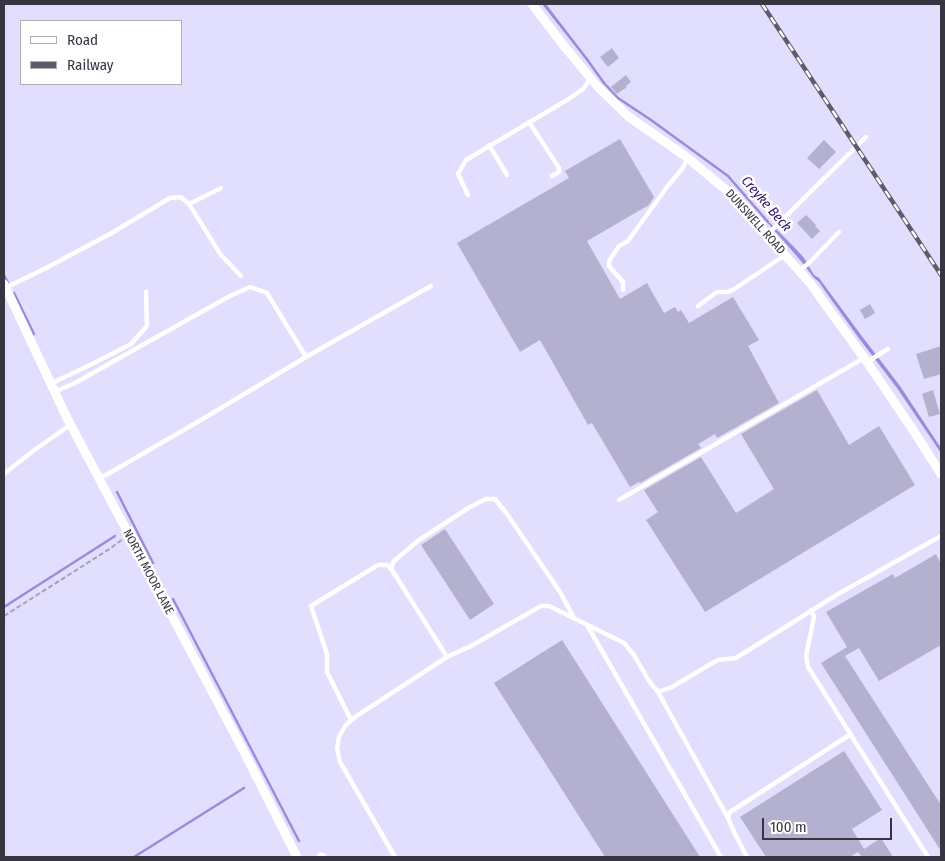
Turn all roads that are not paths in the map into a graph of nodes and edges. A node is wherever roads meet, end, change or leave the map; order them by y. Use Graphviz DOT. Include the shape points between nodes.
graph roads {
  1 [pos="532,4"];
  2 [pos="591,78"];
  3 [pos="529,122"];
  4 [pos="866,136"];
  5 [pos="489,145"];
  6 [pos="688,158"];
  7 [pos="507,175"];
  8 [pos="552,176"];
  9 [pos="221,188"];
  10 [pos="468,195"];
  11 [pos="189,204"];
  12 [pos="839,232"];
  13 [pos="769,233"];
  14 [pos="784,255"];
  15 [pos="801,269"];
  16 [pos="242,276"];
  17 [pos="4,286"];
  18 [pos="431,286"];
  19 [pos="623,290"];
  20 [pos="146,292"];
  21 [pos="698,306"];
  22 [pos="888,349"];
  23 [pos="306,356"];
  24 [pos="868,359"];
  25 [pos="52,388"];
  26 [pos="70,425"];
  27 [pos="4,474"];
  28 [pos="941,474"];
  29 [pos="98,477"];
  30 [pos="619,500"];
  31 [pos="941,536"];
  32 [pos="392,570"];
  33 [pos="811,610"];
  34 [pos="573,618"];
  35 [pos="587,625"];
  36 [pos="447,657"];
  37 [pos="658,692"];
  38 [pos="351,720"];
  39 [pos="851,734"];
  40 [pos="728,818"];
  41 [pos="298,857"];
  42 [pos="395,857"];
  43 [pos="721,857"];
  44 [pos="747,857"];
  45 [pos="928,857"];
  1 -- 2 [label="street, DUNSWELL ROAD"];
  2 -- 3 [label="lane" via="583,89"];
  2 -- 6 [label="street, DUNSWELL ROAD" via="629,117"];
  3 -- 5 [label="lane"];
  3 -- 8 [label="lane" via="560,168"];
  4 -- 13 [label="lane"];
  5 -- 7 [label="lane"];
  5 -- 10 [label="lane" via="466,160 458,174"];
  6 -- 13 [label="street, DUNSWELL ROAD"];
  6 -- 19 [label="lane" via="628,241 618,246 609,261 609,266 623,282"];
  9 -- 11 [label="lane"];
  11 -- 16 [label="lane" via="222,255"];
  11 -- 17 [label="lane" via="181,197 170,198 46,268"];
  12 -- 15 [label="lane"];
  13 -- 14 [label="street, DUNSWELL ROAD"];
  14 -- 15 [label="street, DUNSWELL ROAD"];
  14 -- 21 [label="lane" via="736,288 717,292"];
  15 -- 24 [label="street, DUNSWELL ROAD"];
  17 -- 25 [label="street, NORTH MOOR LANE"];
  18 -- 23 [label="lane"];
  20 -- 25 [label="lane" via="147,326 131,344"];
  22 -- 24 [label="lane"];
  23 -- 25 [label="lane" via="267,293 250,287 76,383"];
  23 -- 29 [label="lane"];
  24 -- 28 [label="street, DUNSWELL ROAD"];
  24 -- 30 [label="lane"];
  25 -- 26 [label="street, NORTH MOOR LANE"];
  26 -- 27 [label="lane"];
  26 -- 29 [label="street, NORTH MOOR LANE"];
  29 -- 41 [label="street, NORTH MOOR LANE"];
  31 -- 33 [label="lane"];
  32 -- 34 [label="lane" via="394,561 419,540 470,507 486,499 495,499 560,592"];
  32 -- 36 [label="lane"];
  32 -- 38 [label="lane" via="386,565 378,565 311,606 327,654 327,672"];
  33 -- 37 [label="lane" via="736,658 718,660 672,688"];
  33 -- 39 [label="lane" via="814,617 806,656 808,667"];
  34 -- 35 [label="lane"];
  34 -- 36 [label="lane" via="549,606 541,606"];
  35 -- 37 [label="lane" via="624,643"];
  35 -- 43 [label="lane"];
  36 -- 38 [label="lane"];
  37 -- 40 [label="lane"];
  38 -- 42 [label="lane" via="339,737 340,762"];
  39 -- 40 [label="lane" via="730,812"];
  39 -- 45 [label="lane"];
  40 -- 44 [label="lane"];
}
